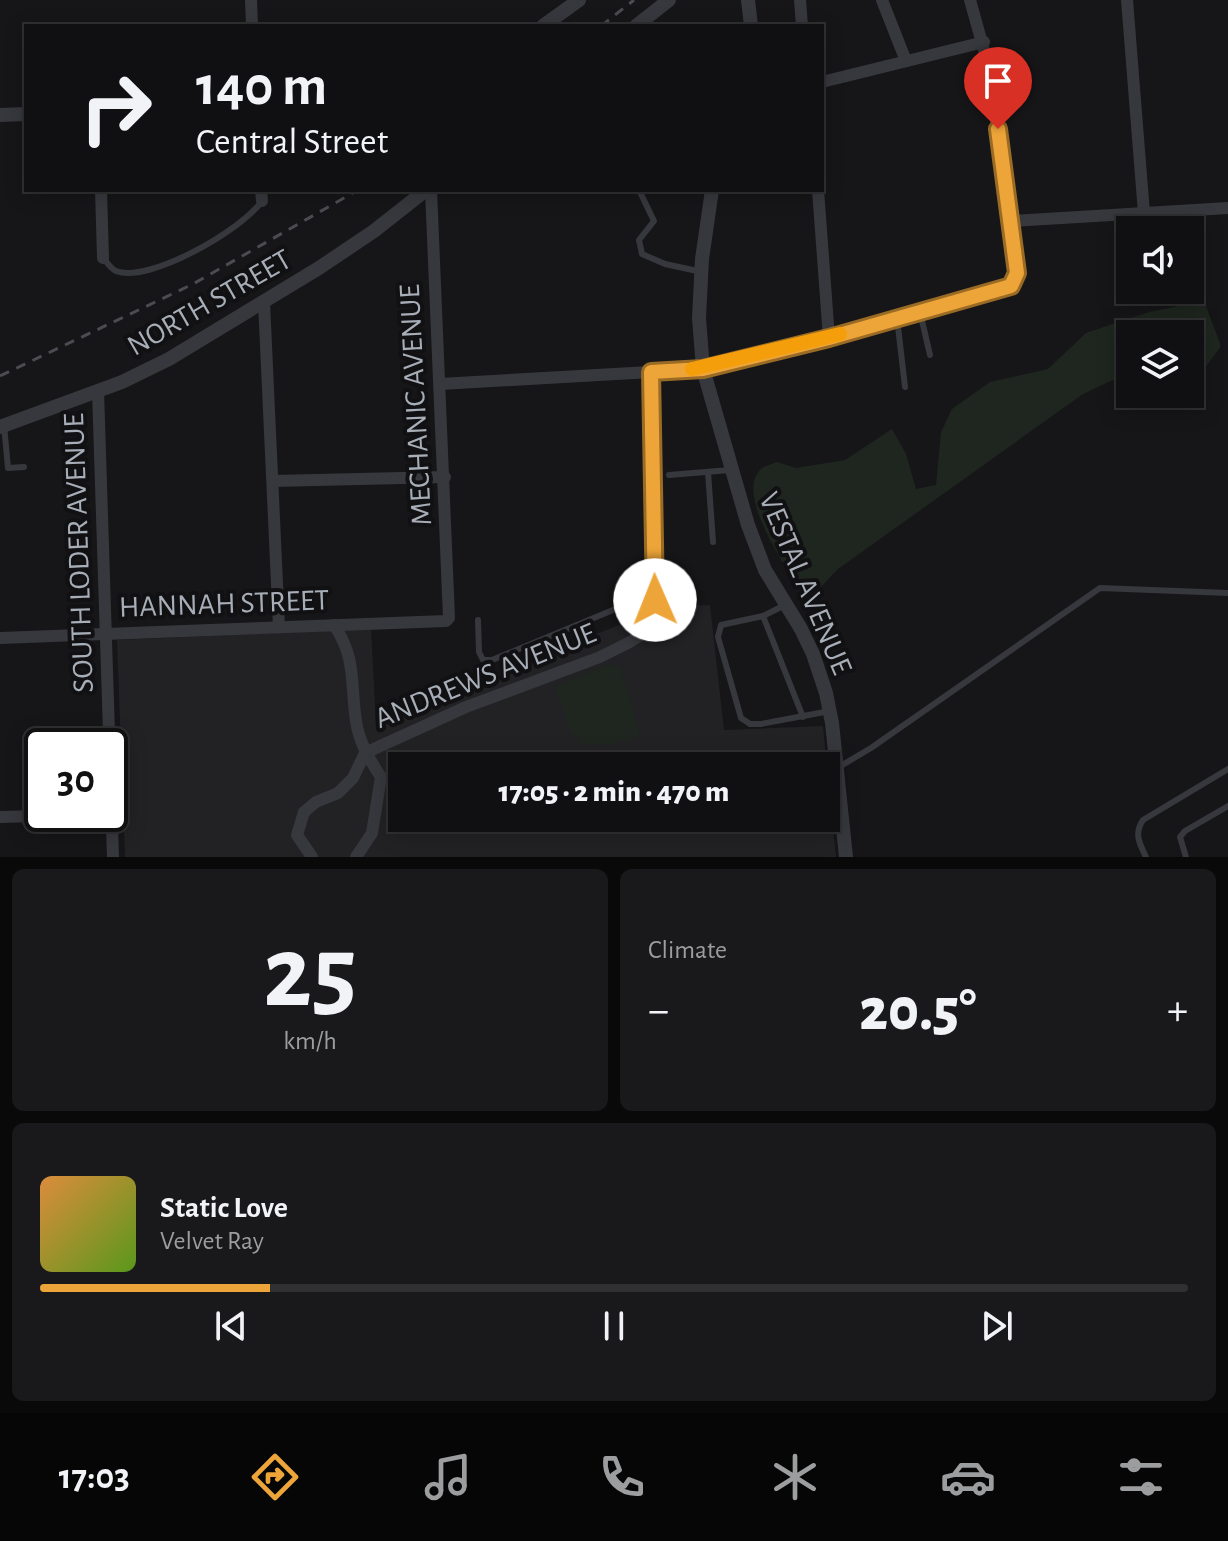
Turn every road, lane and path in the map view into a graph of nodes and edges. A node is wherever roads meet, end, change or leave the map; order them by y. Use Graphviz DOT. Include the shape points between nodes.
graph roads {
  1 [pos="251,0"];
  2 [pos="579,0"];
  3 [pos="669,0"];
  4 [pos="748,0"];
  5 [pos="800,0"];
  6 [pos="882,0"];
  7 [pos="970,0"];
  8 [pos="1127,0"];
  9 [pos="252,24"];
  10 [pos="546,24"];
  11 [pos="639,24"];
  12 [pos="751,24"];
  13 [pos="802,24"];
  14 [pos="984,42"];
  15 [pos="906,61"];
  16 [pos="824,82"];
  17 [pos="24,114"];
  18 [pos="0,115"];
  19 [pos="101,192"];
  20 [pos="425,192"];
  21 [pos="428,192"];
  22 [pos="640,192"];
  23 [pos="712,192"];
  24 [pos="818,192"];
  25 [pos="261,196"];
  26 [pos="1228,208"];
  27 [pos="1144,213"];
  28 [pos="1011,221"];
  29 [pos="103,258"];
  30 [pos="702,272"];
  31 [pos="264,302"];
  32 [pos="920,312"];
  33 [pos="897,318"];
  34 [pos="829,338"];
  35 [pos="930,355"];
  36 [pos="703,369"];
  37 [pos="651,372"];
  38 [pos="440,384"];
  39 [pos="905,387"];
  40 [pos="98,391"];
  41 [pos="2,426"];
  42 [pos="24,467"];
  43 [pos="732,470"];
  44 [pos="708,472"];
  45 [pos="669,475"];
  46 [pos="445,477"];
  47 [pos="273,481"];
  48 [pos="713,542"];
  49 [pos="654,593"];
  50 [pos="1228,593"];
  51 [pos="785,605"];
  52 [pos="763,616"];
  53 [pos="449,618"];
  54 [pos="478,620"];
  55 [pos="334,625"];
  56 [pos="279,627"];
  57 [pos="108,634"];
  58 [pos="0,638"];
  59 [pos="830,711"];
  60 [pos="803,717"];
  61 [pos="111,728"];
  62 [pos="835,752"];
  63 [pos="365,753"];
  64 [pos="840,766"];
  65 [pos="1228,769"];
  66 [pos="840,798"];
  67 [pos="1227,808"];
  68 [pos="24,816"];
  69 [pos="0,817"];
  70 [pos="113,832"];
  71 [pos="113,857"];
  72 [pos="312,857"];
  73 [pos="356,857"];
  74 [pos="846,857"];
  75 [pos="1146,857"];
  76 [pos="1186,857"];
  1 -- 9 [label="street"];
  2 -- 10 [label="street"];
  3 -- 11 [label="street"];
  4 -- 12 [label="street"];
  5 -- 13 [label="street"];
  6 -- 15 [label="street"];
  7 -- 14 [label="street"];
  8 -- 27 [label="street"];
  14 -- 15 [label="street"];
  14 -- 28 [label="street"];
  15 -- 16 [label="street"];
  17 -- 18 [label="street"];
  19 -- 29 [label="street"];
  20 -- 31 [label="street, NORTH STREET"];
  21 -- 38 [label="street, MECHANIC AVENUE"];
  22 -- 30 [label="lane" via="654,221 639,240 642,254"];
  23 -- 30 [label="street, VESTAL AVENUE"];
  24 -- 34 [label="street"];
  25 -- 29 [label="lane" via="255,211 234,228 158,266 118,272"];
  26 -- 27 [label="street"];
  27 -- 28 [label="street"];
  28 -- 32 [label="street" via="1016,280 1011,286"];
  30 -- 36 [label="street, VESTAL AVENUE"];
  31 -- 40 [label="street, NORTH STREET" via="169,359"];
  31 -- 47 [label="street"];
  32 -- 33 [label="street"];
  32 -- 35 [label="lane"];
  33 -- 34 [label="street"];
  33 -- 39 [label="lane"];
  34 -- 36 [label="street"];
  36 -- 37 [label="street"];
  36 -- 43 [label="street, VESTAL AVENUE"];
  37 -- 38 [label="street"];
  37 -- 49 [label="street, ANDREWS AVENUE"];
  38 -- 46 [label="street, MECHANIC AVENUE"];
  40 -- 41 [label="street, NORTH STREET"];
  40 -- 57 [label="street, SOUTH LODER AVENUE"];
  41 -- 42 [label="lane" via="8,468"];
  43 -- 44 [label="lane"];
  43 -- 51 [label="street, VESTAL AVENUE" via="765,570"];
  44 -- 45 [label="lane"];
  44 -- 48 [label="lane"];
  46 -- 47 [label="street"];
  46 -- 53 [label="street, MECHANIC AVENUE"];
  47 -- 56 [label="street"];
  49 -- 54 [label="lane" via="492,660 483,660 479,652"];
  49 -- 63 [label="street, ANDREWS AVENUE" via="651,623 628,643"];
  50 -- 64 [label="lane" via="1100,588"];
  51 -- 52 [label="lane"];
  51 -- 59 [label="street, VESTAL AVENUE" via="813,654"];
  52 -- 60 [label="lane"];
  52 -- 60 [label="lane" via="721,625 718,637 741,718 761,724"];
  53 -- 55 [label="street, HANNAH STREET"];
  55 -- 56 [label="street, HANNAH STREET"];
  55 -- 63 [label="street" via="347,645"];
  56 -- 57 [label="street, HANNAH STREET"];
  57 -- 58 [label="street, HANNAH STREET"];
  57 -- 61 [label="street, SOUTH LODER AVENUE"];
  59 -- 60 [label="lane"];
  59 -- 62 [label="street, VESTAL AVENUE"];
  63 -- 72 [label="street" via="353,778 338,793 304,812 297,835"];
  63 -- 73 [label="street" via="381,777 372,833"];
  65 -- 75 [label="lane" via="1143,820 1137,837"];
  66 -- 74 [label="street, VESTAL AVENUE"];
  67 -- 76 [label="lane" via="1185,831 1180,837"];
  68 -- 69 [label="street"];
  70 -- 71 [label="street, SOUTH LODER AVENUE"];
}
